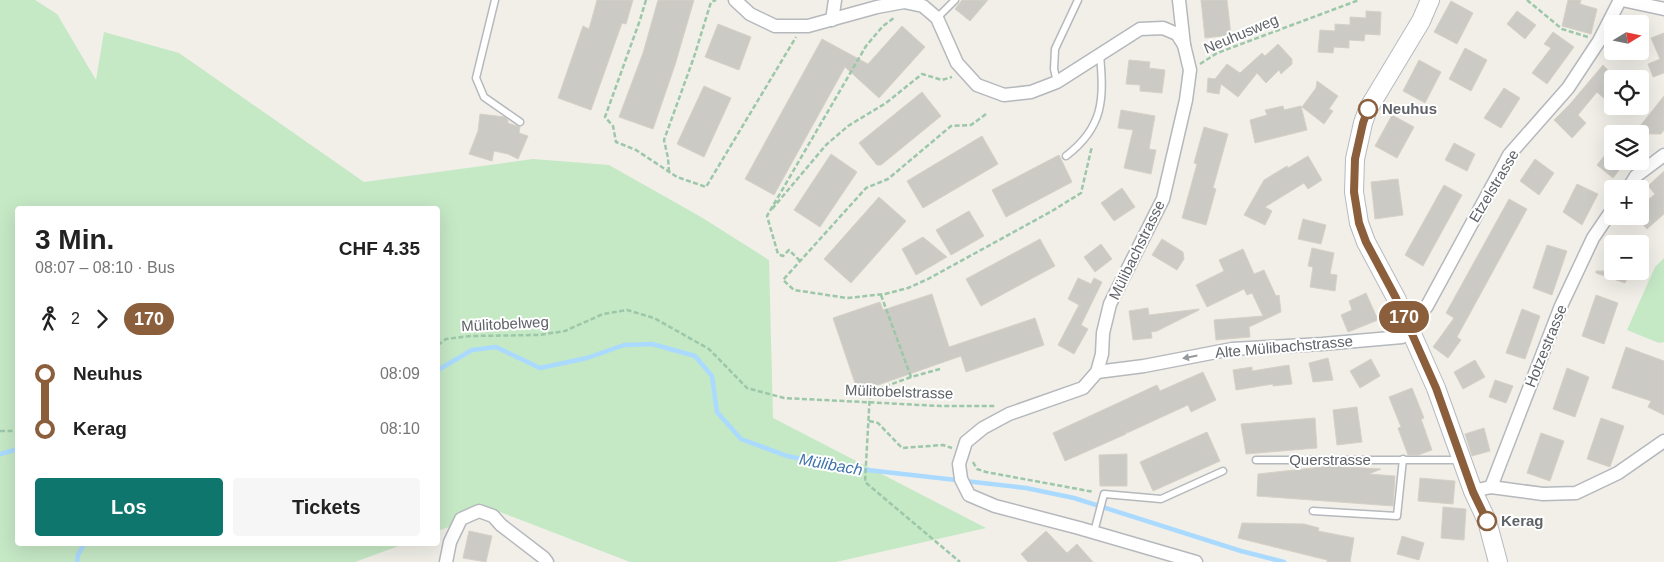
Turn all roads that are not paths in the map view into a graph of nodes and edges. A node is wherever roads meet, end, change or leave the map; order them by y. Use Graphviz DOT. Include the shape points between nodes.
graph roads {
  1 [pos="495,0"];
  2 [pos="735,0"];
  3 [pos="835,0"];
  4 [pos="955,0"];
  5 [pos="1078,0"];
  6 [pos="1179,0"];
  7 [pos="1430,0"];
  8 [pos="1621,0"];
  9 [pos="1664,9"];
  10 [pos="937,18"];
  11 [pos="832,20"];
  12 [pos="1184,46"];
  13 [pos="1100,55"];
  14 [pos="1058,82"];
  15 [pos="520,122"];
  16 [pos="1664,154"];
  17 [pos="1066,156"];
  18 [pos="1634,180"];
  19 [pos="1604,222"];
  20 [pos="1409,329"];
  21 [pos="1097,372"];
  22 [pos="1664,441"];
  23 [pos="1403,459"];
  24 [pos="1256,460"];
  25 [pos="1463,460"];
  26 [pos="1223,471"];
  27 [pos="1491,487"];
  28 [pos="1473,492"];
  29 [pos="1313,511"];
  30 [pos="1094,532"];
  31 [pos="446,562"];
  32 [pos="547,562"];
  33 [pos="1196,562"];
  34 [pos="1498,562"];
  1 -- 15 [label="lane" via="476,78 484,97"];
  2 -- 11 [label="street" via="750,14 775,26 803,26"];
  3 -- 11 [label="street"];
  4 -- 10 [label="lane"];
  5 -- 14 [label="lane" via="1055,49 1054,69"];
  6 -- 12 [label="street, Mülibachstrasse"];
  7 -- 20 [label="main road" via="1421,21 1368,109 1355,159 1354,192 1359,223"];
  8 -- 9 [label="street, Etzelstrasse"];
  8 -- 20 [label="street, Etzelstrasse" via="1568,88 1509,155 1427,306"];
  10 -- 11 [label="street" via="923,6 904,2"];
  10 -- 14 [label="street" via="957,63 977,84 1004,94 1031,92"];
  12 -- 13 [label="street" via="1176,34 1163,28 1140,30"];
  12 -- 21 [label="street, Mülibachstrasse" via="1190,70 1186,100 1163,199 1110,304"];
  13 -- 14 [label="street"];
  13 -- 17 [label="lane" via="1101,108 1081,144"];
  16 -- 18 [label="street"];
  19 -- 27 [label="street, Hotzestrasse" via="1561,306"];
  20 -- 21 [label="street, Alte Mülibachstrasse, one-way" via="1402,337 1232,349"];
  20 -- 25 [label="main road"];
  21 -- 30 [label="street" via="1083,388 1009,414 982,428 966,442 961,457 961,479 969,495 995,506"];
  22 -- 27 [label="street" via="1618,473 1576,493 1543,494"];
  23 -- 24 [label="lane, Querstrasse"];
  23 -- 25 [label="lane, Querstrasse"];
  23 -- 29 [label="lane" via="1397,516"];
  25 -- 28 [label="main road"];
  26 -- 30 [label="lane" via="1162,499 1104,494"];
  27 -- 28 [label="street"];
  28 -- 34 [label="main road" via="1487,521"];
  30 -- 33 [label="street"];
  31 -- 32 [label="street" via="450,542 461,519 479,511 492,516"];
}
